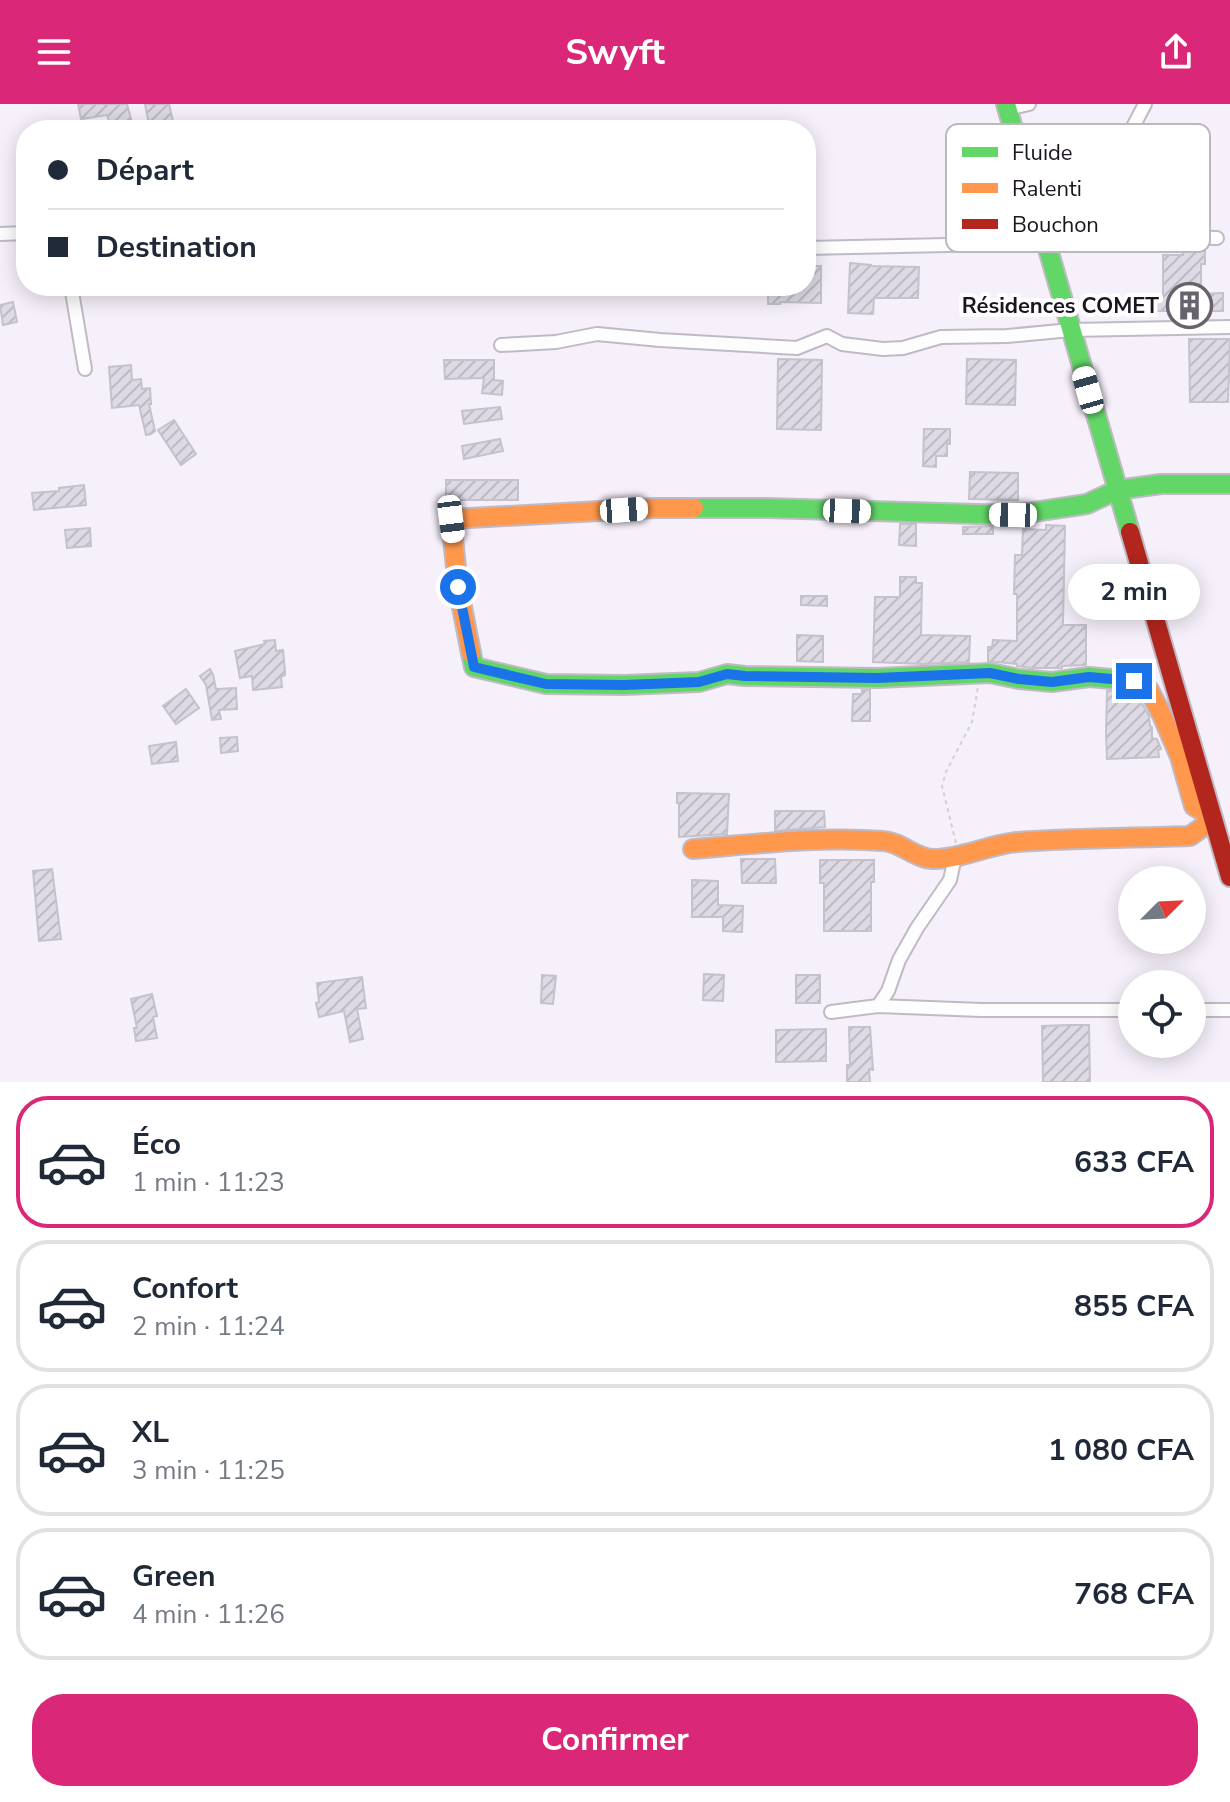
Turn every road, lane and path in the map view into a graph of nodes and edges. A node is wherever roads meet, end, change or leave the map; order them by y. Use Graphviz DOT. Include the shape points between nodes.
graph roads {
  1 [pos="1029,104"];
  2 [pos="1145,104"];
  3 [pos="1006,107"];
  4 [pos="1135,124"];
  5 [pos="1210,238"];
  6 [pos="1217,238"];
  7 [pos="946,245"];
  8 [pos="816,248"];
  9 [pos="1049,252"];
  10 [pos="73,296"];
  11 [pos="1230,327"];
  12 [pos="1071,330"];
  13 [pos="501,345"];
  14 [pos="85,369"];
  15 [pos="1230,484"];
  16 [pos="1117,490"];
  17 [pos="977,674"];
  18 [pos="1211,816"];
  19 [pos="693,849"];
  20 [pos="955,857"];
  21 [pos="1230,877"];
  22 [pos="878,1006"];
  23 [pos="1118,1010"];
  24 [pos="1206,1010"];
  25 [pos="1230,1010"];
  26 [pos="831,1012"];
  1 -- 3 [label="street"];
  2 -- 4 [label="street"];
  5 -- 6 [label="street"];
  7 -- 8 [label="street"];
  9 -- 12 [label="street"];
  10 -- 14 [label="street"];
  11 -- 12 [label="street"];
  12 -- 13 [label="street" via="941,337 883,349 842,344 827,336 797,348 597,334"];
  12 -- 16 [label="street"];
  15 -- 16 [label="street"];
  16 -- 17 [label="street" via="1087,504 1013,515 655,508 451,519 474,667 546,684 608,685 699,682 727,674"];
  16 -- 18 [label="street"];
  17 -- 18 [label="street" via="1052,682 1114,678 1142,684 1172,736 1194,806"];
  17 -- 20 [label="path" via="972,722 942,786 956,839"];
  18 -- 20 [label="street" via="1190,836 1014,842"];
  18 -- 21 [label="street"];
  19 -- 20 [label="street" via="845,838 889,841 919,857"];
  20 -- 22 [label="street" via="950,880 917,928"];
  22 -- 23 [label="street"];
  22 -- 26 [label="street"];
  24 -- 25 [label="street"];
}
